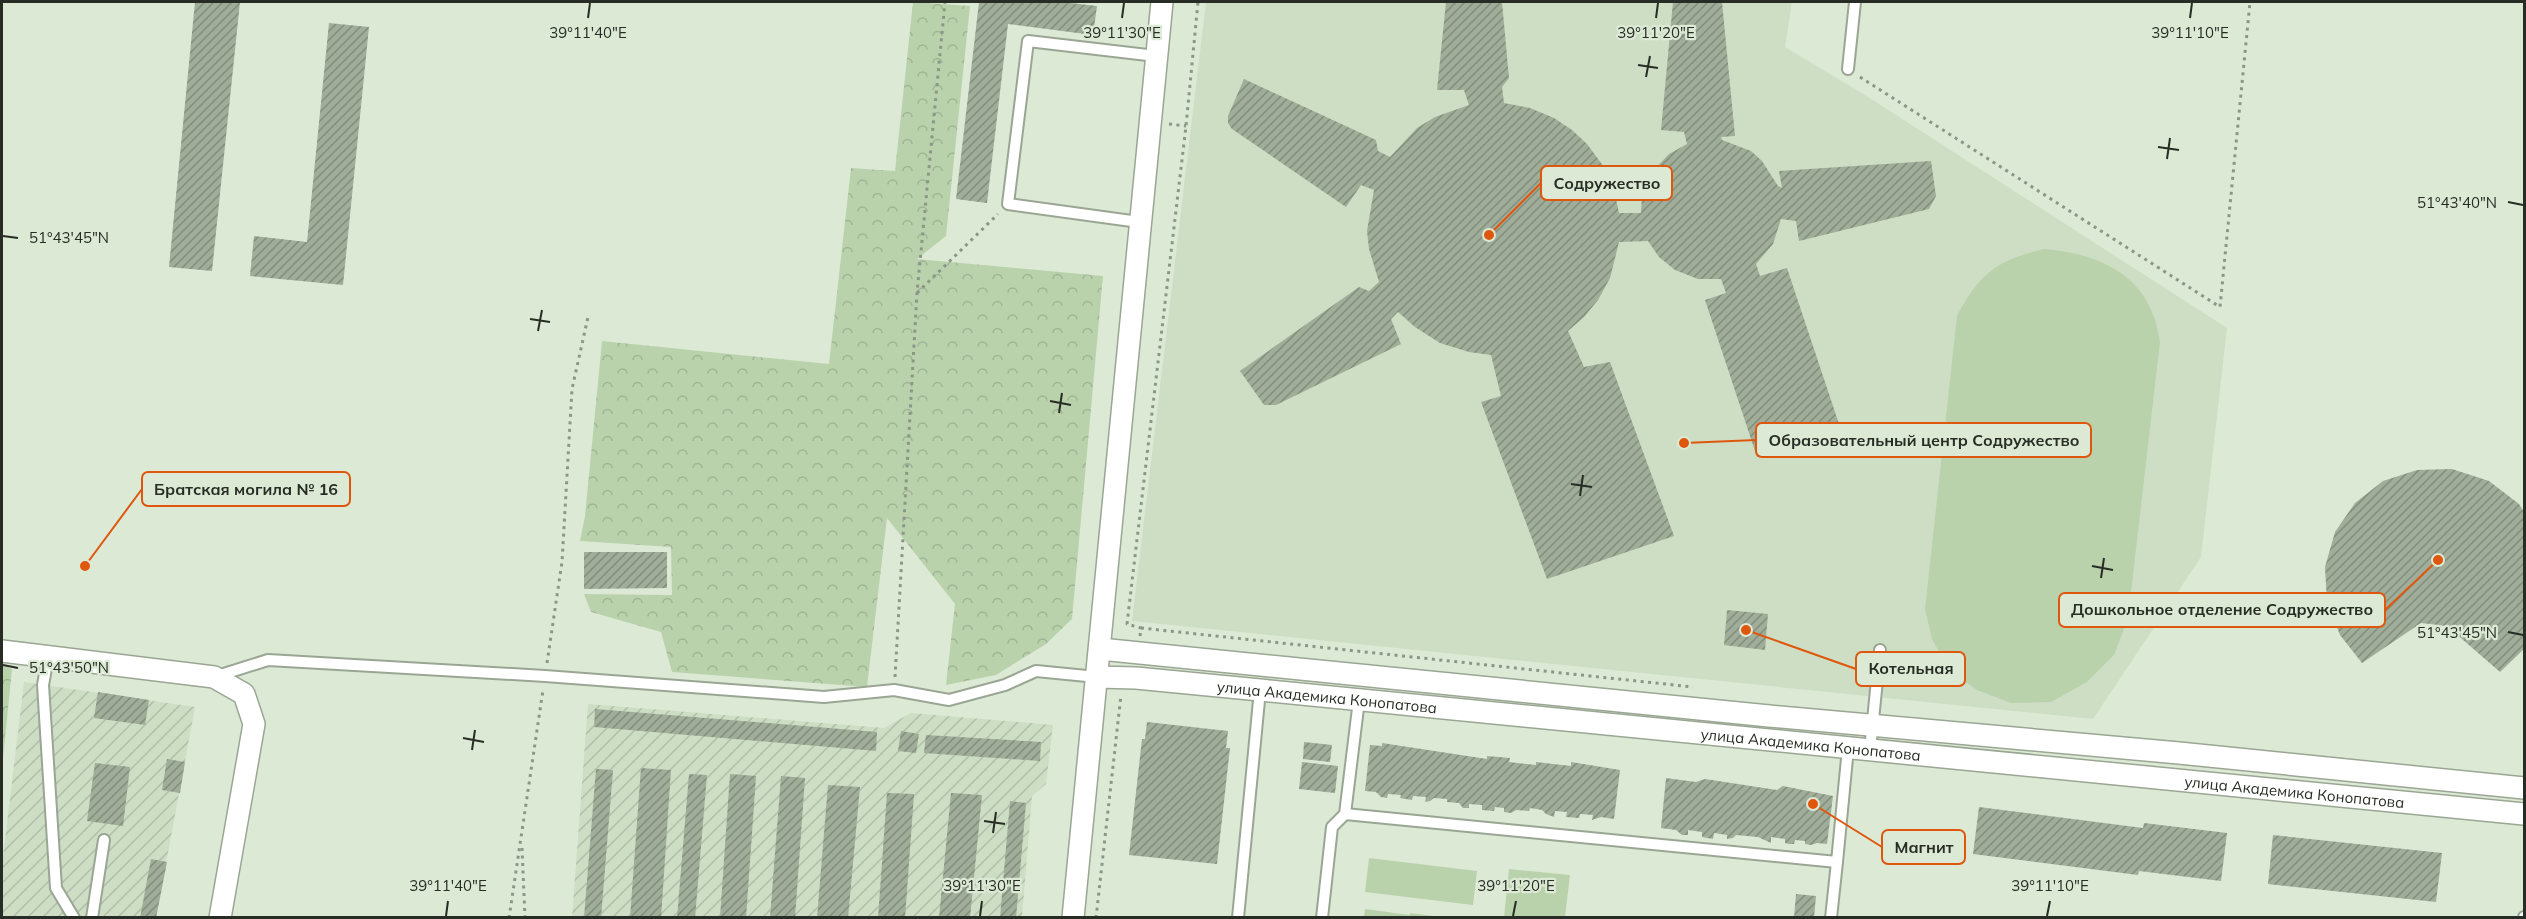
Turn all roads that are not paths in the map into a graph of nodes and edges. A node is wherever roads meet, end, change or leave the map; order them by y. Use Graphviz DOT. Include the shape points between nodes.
graph roads {
  1 [pos="1162,2"];
  2 [pos="1855,2"];
  3 [pos="1156,56"];
  4 [pos="1848,69"];
  5 [pos="1139,222"];
  6 [pos="1100,649"];
  7 [pos="1880,650"];
  8 [pos="2,651"];
  9 [pos="48,657"];
  10 [pos="214,677"];
  11 [pos="1097,677"];
  12 [pos="1260,690"];
  13 [pos="1359,700"];
  14 [pos="1873,726"];
  15 [pos="1848,748"];
  16 [pos="1870,750"];
  17 [pos="2524,788"];
  18 [pos="1346,814"];
  19 [pos="2524,814"];
  20 [pos="104,840"];
  21 [pos="1838,862"];
  22 [pos="74,918"];
  23 [pos="92,918"];
  24 [pos="220,918"];
  25 [pos="1072,918"];
  26 [pos="1238,918"];
  27 [pos="1322,918"];
  28 [pos="1831,918"];
  1 -- 3 [label="street"];
  2 -- 4 [label="lane"];
  3 -- 5 [label="street"];
  3 -- 5 [label="lane" via="1028,41 1008,204"];
  5 -- 6 [label="street"];
  6 -- 11 [label="street"];
  6 -- 14 [label="street, улица Академика Конопатова"];
  7 -- 14 [label="lane"];
  8 -- 9 [label="street"];
  9 -- 10 [label="street"];
  9 -- 22 [label="lane" via="43,685 56,888"];
  10 -- 11 [label="lane" via="268,660 824,697 894,690 949,700 1005,685 1036,671"];
  10 -- 24 [label="street" via="244,694 255,724"];
  11 -- 12 [label="street, улица Академика Конопатова"];
  11 -- 25 [label="street"];
  12 -- 13 [label="street, улица Академика Конопатова"];
  12 -- 26 [label="lane"];
  13 -- 15 [label="street, улица Академика Конопатова"];
  13 -- 18 [label="lane"];
  14 -- 16 [label="lane"];
  14 -- 17 [label="street, улица Академика Конопатова"];
  15 -- 16 [label="street, улица Академика Конопатова"];
  15 -- 21 [label="lane"];
  16 -- 19 [label="street, улица Академика Конопатова"];
  18 -- 21 [label="lane"];
  18 -- 27 [label="lane" via="1332,827"];
  20 -- 23 [label="lane"];
  21 -- 28 [label="lane"];
}
